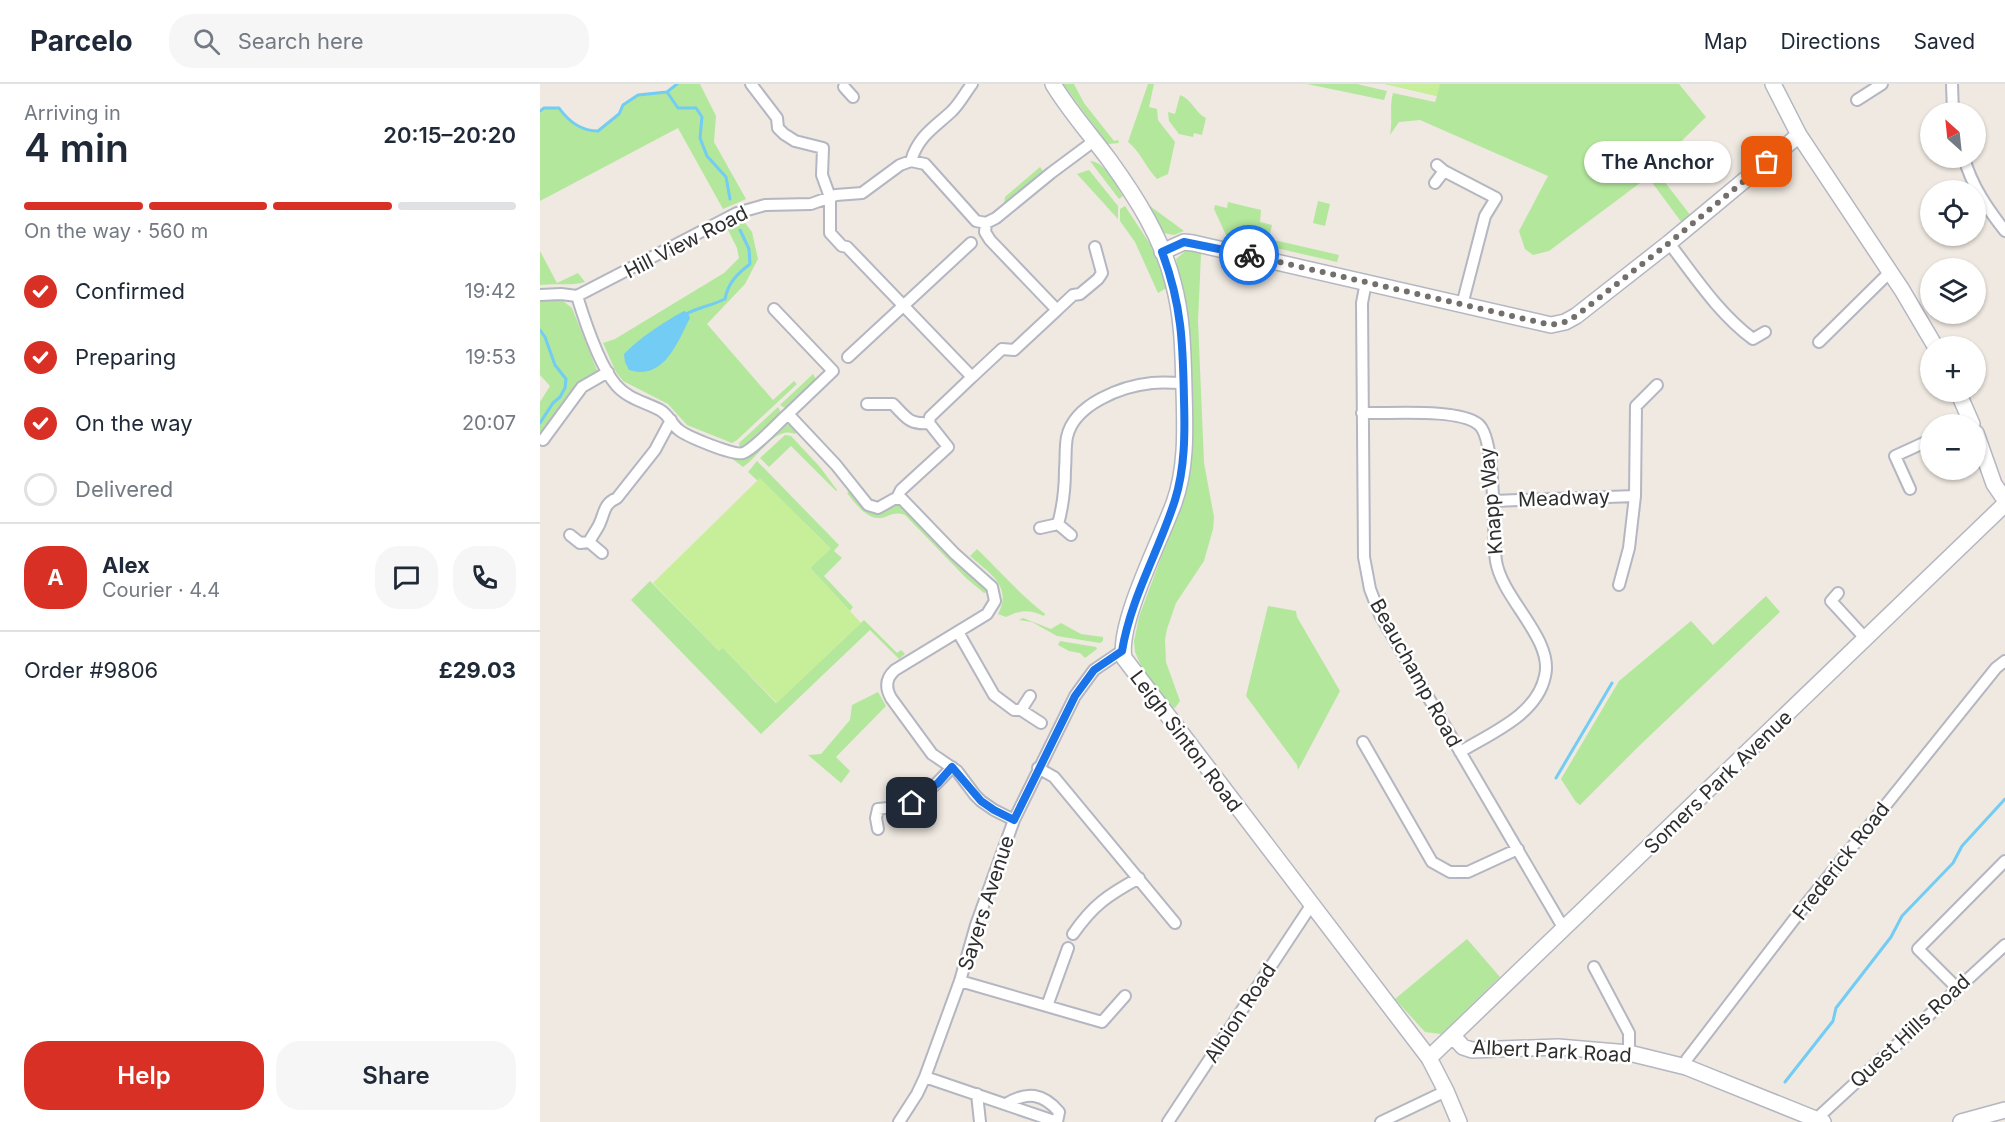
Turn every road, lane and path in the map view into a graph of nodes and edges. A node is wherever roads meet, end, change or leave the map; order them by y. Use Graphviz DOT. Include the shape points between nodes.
graph roads {
  1 [pos="751,84"];
  2 [pos="972,84"];
  3 [pos="1053,84"];
  4 [pos="1773,84"];
  5 [pos="1882,84"];
  6 [pos="1952,84"];
  7 [pos="844,85"];
  8 [pos="853,97"];
  9 [pos="1857,100"];
  10 [pos="1953,102"];
  11 [pos="1799,135"];
  12 [pos="1094,141"];
  13 [pos="911,161"];
  14 [pos="1968,168"];
  15 [pos="1435,183"];
  16 [pos="830,197"];
  17 [pos="986,223"];
  18 [pos="2005,231"];
  19 [pos="971,243"];
  20 [pos="1669,243"];
  21 [pos="1095,247"];
  22 [pos="1162,252"];
  23 [pos="1890,272"];
  24 [pos="1366,282"];
  25 [pos="540,295"];
  26 [pos="577,296"];
  27 [pos="1462,305"];
  28 [pos="903,306"];
  29 [pos="774,309"];
  30 [pos="1057,310"];
  31 [pos="1765,332"];
  32 [pos="1929,336"];
  33 [pos="1753,339"];
  34 [pos="1819,342"];
  35 [pos="1748,350"];
  36 [pos="848,357"];
  37 [pos="608,372"];
  38 [pos="972,376"];
  39 [pos="1184,383"];
  40 [pos="1657,384"];
  41 [pos="867,404"];
  42 [pos="1362,413"];
  43 [pos="788,414"];
  44 [pos="671,420"];
  45 [pos="929,423"];
  46 [pos="543,440"];
  47 [pos="1920,444"];
  48 [pos="1986,464"];
  49 [pos="1910,489"];
  50 [pos="1635,496"];
  51 [pos="897,498"];
  52 [pos="2005,500"];
  53 [pos="1493,501"];
  54 [pos="2005,504"];
  55 [pos="1058,524"];
  56 [pos="1040,528"];
  57 [pos="570,535"];
  58 [pos="1071,535"];
  59 [pos="589,542"];
  60 [pos="602,553"];
  61 [pos="1618,585"];
  62 [pos="1838,593"];
  63 [pos="958,632"];
  64 [pos="1865,638"];
  65 [pos="1122,651"];
  66 [pos="2005,661"];
  67 [pos="1030,696"];
  68 [pos="1021,710"];
  69 [pos="1041,723"];
  70 [pos="1363,742"];
  71 [pos="1460,752"];
  72 [pos="952,767"];
  73 [pos="1038,768"];
  74 [pos="1014,820"];
  75 [pos="878,829"];
  76 [pos="1518,849"];
  77 [pos="2005,861"];
  78 [pos="1139,878"];
  79 [pos="1311,904"];
  80 [pos="1175,923"];
  81 [pos="1564,929"];
  82 [pos="1073,934"];
  83 [pos="2005,945"];
  84 [pos="1068,948"];
  85 [pos="1594,967"];
  86 [pos="960,981"];
  87 [pos="1957,988"];
  88 [pos="1125,996"];
  89 [pos="1047,1006"];
  90 [pos="1453,1036"];
  91 [pos="1629,1053"];
  92 [pos="1429,1058"];
  93 [pos="1686,1067"];
  94 [pos="925,1077"];
  95 [pos="1446,1090"];
  96 [pos="977,1094"];
  97 [pos="1006,1104"];
  98 [pos="2005,1110"];
  99 [pos="1817,1121"];
  100 [pos="899,1122"];
  101 [pos="980,1122"];
  102 [pos="1057,1122"];
  103 [pos="1168,1122"];
  104 [pos="1381,1122"];
  105 [pos="1459,1122"];
  106 [pos="1961,1122"];
  1 -- 16 [label="street" via="777,117 778,128 784,134 823,148 822,175"];
  2 -- 13 [label="street" via="953,110 927,131"];
  3 -- 12 [label="street, Leigh Sinton Road"];
  4 -- 11 [label="street"];
  5 -- 9 [label="street"];
  6 -- 10 [label="street"];
  7 -- 8 [label="street"];
  11 -- 20 [label="street"];
  11 -- 23 [label="street"];
  12 -- 17 [label="street"];
  12 -- 22 [label="street, Leigh Sinton Road" via="1136,201"];
  13 -- 16 [label="street, Hill View Road" via="862,193"];
  13 -- 17 [label="street" via="925,164 976,221"];
  14 -- 18 [label="street" via="1986,207"];
  15 -- 27 [label="street" via="1440,168 1499,199 1485,216"];
  16 -- 26 [label="street, Hill View Road" via="811,204 765,205 737,213"];
  16 -- 28 [label="street" via="830,233"];
  17 -- 30 [label="street" via="985,232 990,240"];
  19 -- 28 [label="street"];
  20 -- 27 [label="street" via="1565,322 1551,325"];
  20 -- 33 [label="street" via="1724,314"];
  21 -- 30 [label="street" via="1102,273"];
  22 -- 24 [label="street" via="1184,242 1193,243"];
  22 -- 39 [label="street, Leigh Sinton Road" via="1179,307"];
  23 -- 32 [label="street"];
  23 -- 34 [label="street"];
  24 -- 27 [label="street"];
  24 -- 42 [label="street, Beauchamp Road" via="1362,303"];
  25 -- 26 [label="street"];
  26 -- 37 [label="street"];
  28 -- 36 [label="street"];
  28 -- 38 [label="street"];
  29 -- 43 [label="street" via="833,371"];
  30 -- 38 [label="street" via="1014,350 1002,349"];
  31 -- 33 [label="street"];
  33 -- 35 [label="street"];
  37 -- 44 [label="street" via="617,386 635,400 661,410"];
  37 -- 46 [label="street" via="582,387"];
  38 -- 45 [label="street" via="930,417"];
  39 -- 55 [label="street" via="1132,387 1092,404 1077,417 1068,434"];
  39 -- 65 [label="street, Leigh Sinton Road" via="1181,481 1129,618"];
  40 -- 50 [label="street, Meadway" via="1636,406"];
  41 -- 45 [label="street" via="890,403 915,424"];
  42 -- 53 [label="street, Knapp Way" via="1455,415 1476,422 1488,444"];
  42 -- 71 [label="street, Beauchamp Road" via="1364,557 1370,589 1380,615"];
  43 -- 44 [label="street" via="747,452 736,454 680,431"];
  43 -- 51 [label="street" via="868,505 878,508"];
  44 -- 59 [label="street" via="655,450 617,498 605,507"];
  45 -- 51 [label="street" via="948,447 900,490"];
  47 -- 49 [label="street" via="1894,456"];
  48 -- 52 [label="street"];
  50 -- 53 [label="street, Meadway"];
  50 -- 61 [label="street, Meadway" via="1629,548"];
  51 -- 63 [label="street" via="910,506 992,587 995,601 991,610"];
  53 -- 71 [label="street, Knapp Way" via="1496,564 1544,653 1546,674 1540,694 1528,709"];
  54 -- 64 [label="street, Somers Park Avenue"];
  55 -- 56 [label="street"];
  55 -- 58 [label="street"];
  57 -- 59 [label="street" via="580,543"];
  59 -- 60 [label="street"];
  62 -- 64 [label="street" via="1831,601"];
  63 -- 68 [label="street" via="997,699"];
  63 -- 72 [label="street" via="895,670 887,688 932,754"];
  64 -- 81 [label="street, Somers Park Avenue"];
  65 -- 73 [label="street, Sayers Avenue" via="1094,670 1084,683"];
  65 -- 79 [label="street, Leigh Sinton Road" via="1128,666"];
  66 -- 93 [label="street, Frederick Road" via="1799,914 1687,1059"];
  67 -- 68 [label="street"];
  68 -- 69 [label="street"];
  70 -- 76 [label="street" via="1432,862 1450,872 1468,872"];
  71 -- 76 [label="street, Beauchamp Road"];
  72 -- 74 [label="street" via="981,801"];
  72 -- 75 [label="street" via="912,803 878,809"];
  73 -- 74 [label="street, Sayers Avenue"];
  73 -- 78 [label="street" via="1054,777"];
  74 -- 86 [label="street, Sayers Avenue"];
  76 -- 81 [label="street, Beauchamp Road"];
  77 -- 87 [label="street" via="1918,949"];
  78 -- 80 [label="street"];
  78 -- 82 [label="street" via="1087,913"];
  79 -- 92 [label="street, Leigh Sinton Road"];
  79 -- 103 [label="street, Albion Road"];
  81 -- 90 [label="street, Somers Park Avenue"];
  83 -- 87 [label="street, Quest Hills Road"];
  84 -- 89 [label="street"];
  85 -- 91 [label="street" via="1598,986 1629,1033"];
  86 -- 89 [label="street"];
  86 -- 94 [label="street, Sayers Avenue"];
  87 -- 99 [label="street, Quest Hills Road"];
  88 -- 89 [label="street" via="1102,1022"];
  90 -- 91 [label="street, Albert Park Road" via="1472,1050 1558,1047"];
  90 -- 92 [label="street, Somers Park Avenue"];
  91 -- 93 [label="street, Albert Park Road"];
  92 -- 95 [label="street, Leigh Sinton Road"];
  93 -- 99 [label="street, Albert Park Road"];
  94 -- 96 [label="street"];
  94 -- 100 [label="street, Sayers Avenue"];
  95 -- 104 [label="street"];
  95 -- 105 [label="street, Leigh Sinton Road"];
  96 -- 97 [label="street"];
  96 -- 101 [label="street"];
  97 -- 102 [label="street"];
  97 -- 102 [label="street" via="1027,1094 1043,1099 1059,1112"];
  98 -- 106 [label="street"];
}
